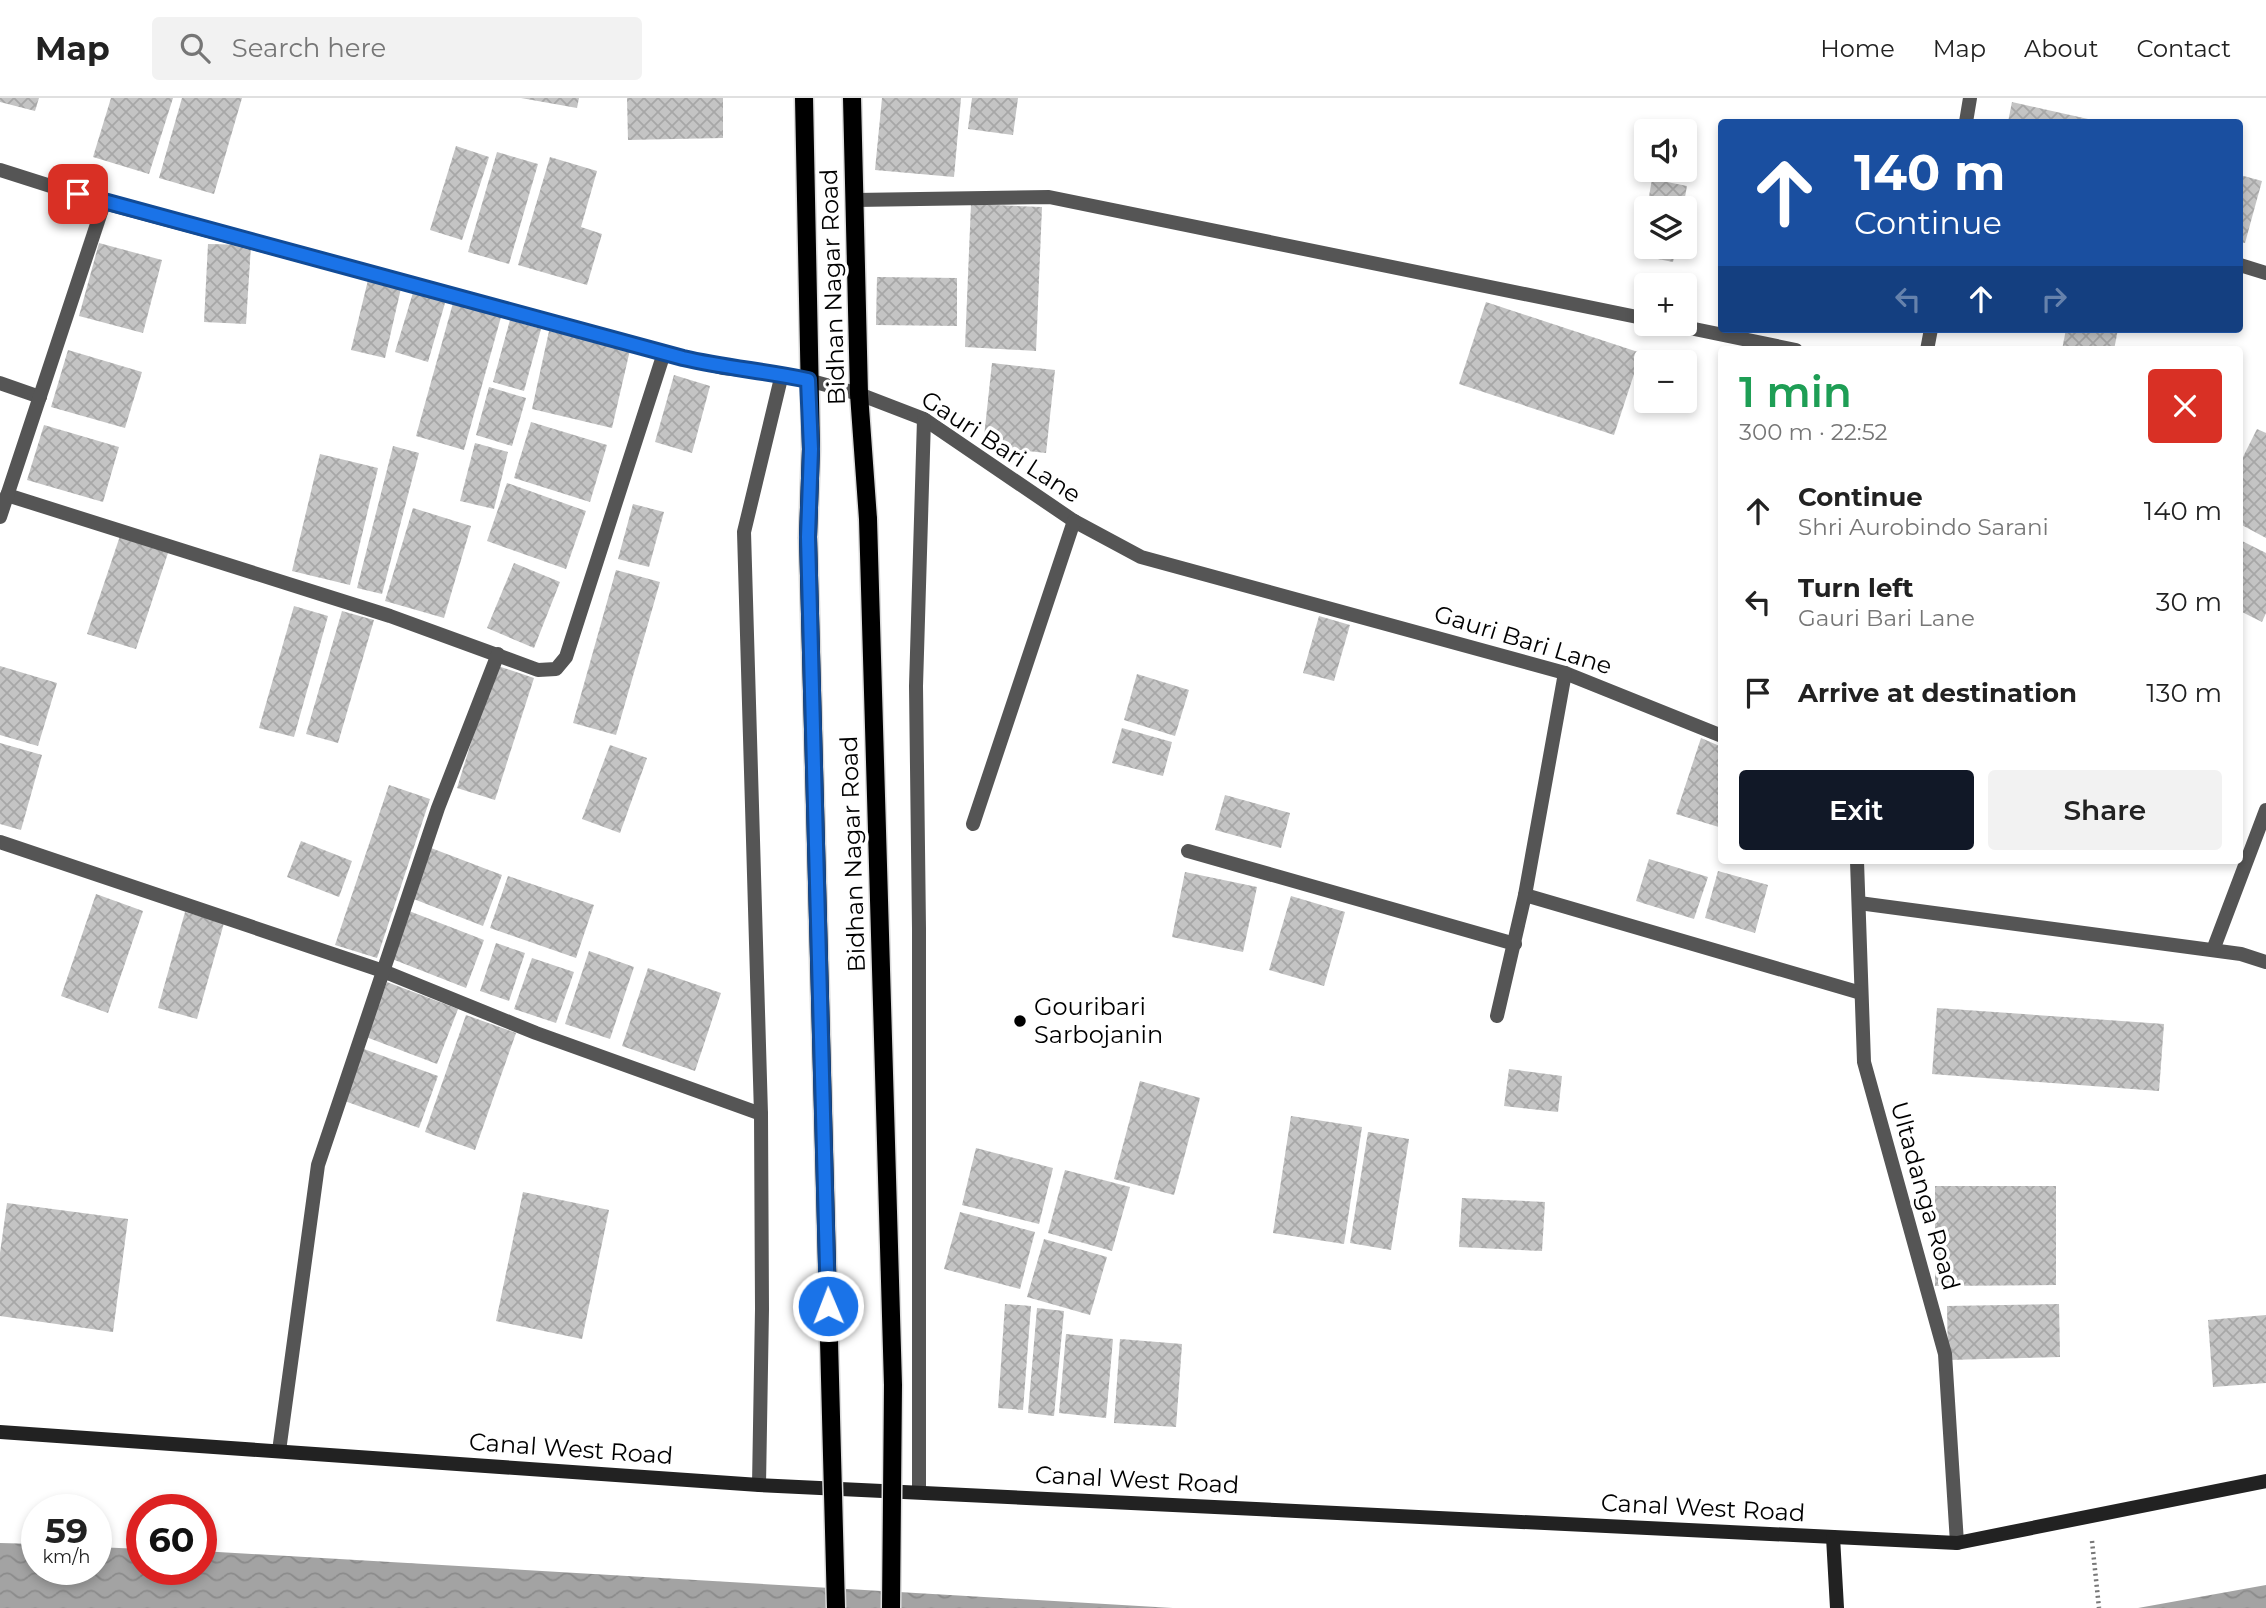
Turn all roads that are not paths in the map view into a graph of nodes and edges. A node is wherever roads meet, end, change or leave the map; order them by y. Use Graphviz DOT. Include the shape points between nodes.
graph roads {
  1 [pos="804,98"];
  2 [pos="852,98"];
  3 [pos="1970,98"];
  4 [pos="1966,119"];
  5 [pos="0,170"];
  6 [pos="855,200"];
  7 [pos="104,203"];
  8 [pos="2243,266"];
  9 [pos="2266,273"];
  10 [pos="1634,316"];
  11 [pos="1697,330"];
  12 [pos="1777,346"];
  13 [pos="664,353"];
  14 [pos="782,374"];
  15 [pos="808,380"];
  16 [pos="0,383"];
  17 [pos="859,394"];
  18 [pos="40,397"];
  19 [pos="924,419"];
  20 [pos="7,495"];
  21 [pos="0,517"];
  22 [pos="1074,521"];
  23 [pos="498,654"];
  24 [pos="1565,673"];
  25 [pos="1718,734"];
  26 [pos="2266,810"];
  27 [pos="973,824"];
  28 [pos="0,842"];
  29 [pos="1188,850"];
  30 [pos="1857,864"];
  31 [pos="1525,895"];
  32 [pos="1859,903"];
  33 [pos="1515,944"];
  34 [pos="2213,950"];
  35 [pos="2266,962"];
  36 [pos="383,971"];
  37 [pos="1861,993"];
  38 [pos="1497,1016"];
  39 [pos="761,1114"];
  40 [pos="0,1432"];
  41 [pos="279,1451"];
  42 [pos="2266,1480"];
  43 [pos="759,1485"];
  44 [pos="919,1492"];
  45 [pos="1833,1537"];
  46 [pos="1957,1543"];
  47 [pos="836,1608"];
  48 [pos="891,1608"];
  49 [pos="1837,1608"];
  1 -- 15 [label="main road"];
  2 -- 6 [label="main road, Bidhan Nagar Road"];
  3 -- 4 [label="street"];
  5 -- 7 [label="street, Gauri Bari Lane"];
  6 -- 10 [label="street" via="1049,197"];
  6 -- 17 [label="main road, Bidhan Nagar Road"];
  7 -- 13 [label="street, Gauri Bari Lane"];
  7 -- 18 [label="street"];
  8 -- 9 [label="street"];
  11 -- 12 [label="street"];
  13 -- 14 [label="street, Gauri Bari Lane" via="723,368"];
  13 -- 23 [label="street" via="566,657 556,669 538,670"];
  14 -- 15 [label="street, Gauri Bari Lane"];
  14 -- 39 [label="street" via="744,532"];
  15 -- 17 [label="street, Gauri Bari Lane"];
  15 -- 47 [label="main road, bridge" via="808,537"];
  16 -- 18 [label="street"];
  17 -- 19 [label="street, Gauri Bari Lane"];
  17 -- 48 [label="main road, Bidhan Nagar Road, bridge" via="868,519 893,1385"];
  18 -- 20 [label="street"];
  19 -- 22 [label="street, Gauri Bari Lane"];
  19 -- 44 [label="street" via="915,686"];
  20 -- 21 [label="street"];
  20 -- 23 [label="street"];
  22 -- 24 [label="street, Gauri Bari Lane" via="1141,557"];
  22 -- 27 [label="street"];
  23 -- 36 [label="street" via="438,808"];
  24 -- 25 [label="street, Gauri Bari Lane"];
  24 -- 31 [label="street"];
  26 -- 34 [label="street"];
  28 -- 36 [label="street"];
  29 -- 33 [label="street"];
  30 -- 32 [label="street, Ultadanga Road"];
  31 -- 33 [label="street"];
  31 -- 37 [label="street"];
  32 -- 34 [label="street"];
  32 -- 37 [label="street, Ultadanga Road"];
  33 -- 38 [label="street"];
  34 -- 35 [label="street"];
  36 -- 39 [label="street" via="536,1033"];
  36 -- 41 [label="street" via="318,1165"];
  37 -- 46 [label="street, Ultadanga Road" via="1864,1062 1945,1354"];
  39 -- 43 [label="street"];
  40 -- 41 [label="main road, Canal West Road"];
  41 -- 43 [label="main road, Canal West Road"];
  42 -- 46 [label="main road, Canal West Road"];
  43 -- 44 [label="main road, Canal West Road"];
  44 -- 45 [label="main road, Canal West Road"];
  45 -- 46 [label="main road, Canal West Road"];
  45 -- 49 [label="main road"];
}
